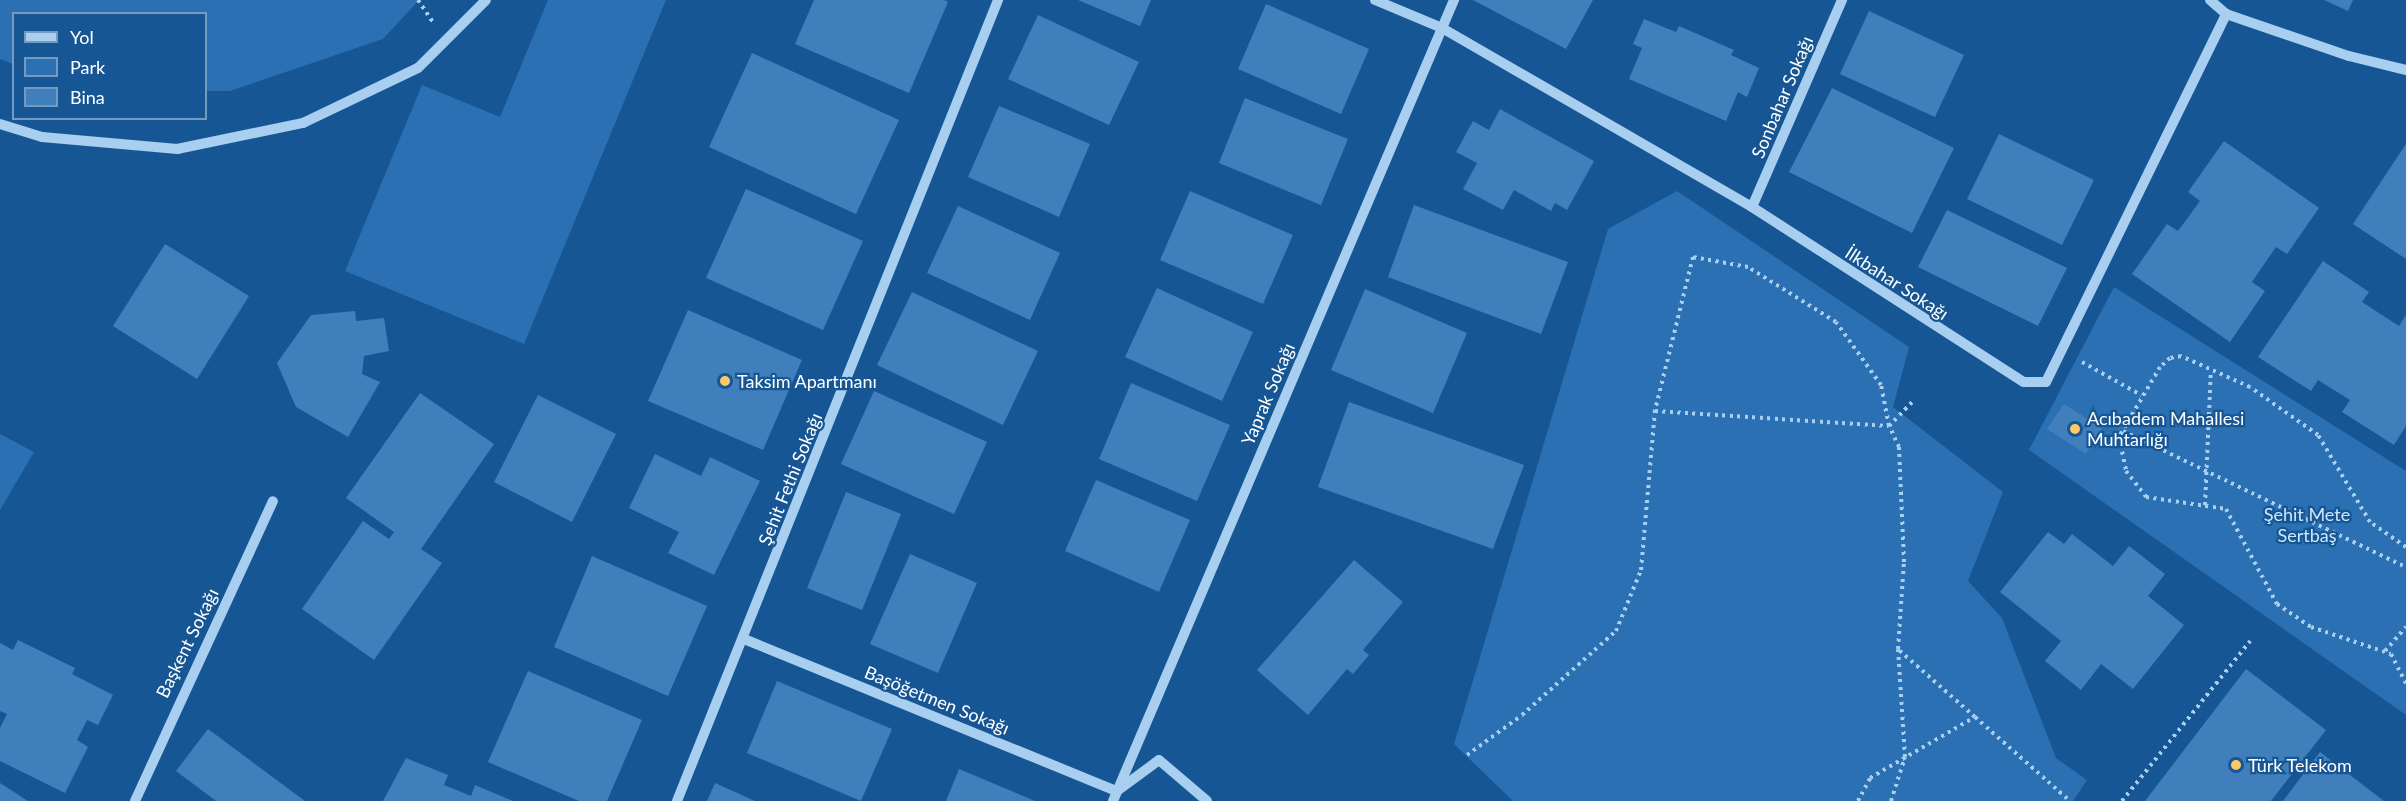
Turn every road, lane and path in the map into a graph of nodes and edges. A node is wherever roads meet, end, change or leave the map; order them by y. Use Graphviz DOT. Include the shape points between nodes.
graph roads {
  1 [pos="486,0"];
  2 [pos="998,0"];
  3 [pos="1375,0"];
  4 [pos="1454,0"];
  5 [pos="1842,0"];
  6 [pos="2210,0"];
  7 [pos="2226,14"];
  8 [pos="1443,28"];
  9 [pos="2406,70"];
  10 [pos="0,124"];
  11 [pos="1752,207"];
  12 [pos="2062,350"];
  13 [pos="2211,370"];
  14 [pos="2141,395"];
  15 [pos="1914,400"];
  16 [pos="1655,411"];
  17 [pos="1888,426"];
  18 [pos="2122,431"];
  19 [pos="2208,472"];
  20 [pos="273,501"];
  21 [pos="2205,505"];
  22 [pos="2406,547"];
  23 [pos="2406,567"];
  24 [pos="2406,627"];
  25 [pos="744,639"];
  26 [pos="2250,641"];
  27 [pos="1898,649"];
  28 [pos="2385,651"];
  29 [pos="2406,683"];
  30 [pos="1975,717"];
  31 [pos="1467,755"];
  32 [pos="1905,758"];
  33 [pos="1115,796"];
  34 [pos="135,801"];
  35 [pos="677,801"];
  36 [pos="1208,801"];
  37 [pos="1858,801"];
  38 [pos="1891,801"];
  39 [pos="2070,801"];
  40 [pos="2122,801"];
  1 -- 10 [label="street" via="418,68 303,123 177,148 42,137"];
  2 -- 25 [label="street, Şehit Fethi Sokağı"];
  3 -- 8 [label="street, İlkbahar Sokağı"];
  4 -- 8 [label="street, Yaprak Sokağı"];
  5 -- 11 [label="street, Sonbahar Sokağı"];
  6 -- 7 [label="street"];
  7 -- 9 [label="street" via="2349,56"];
  7 -- 12 [label="street, İlkbahar Sokağı"];
  8 -- 11 [label="street, İlkbahar Sokağı"];
  8 -- 33 [label="street, Yaprak Sokağı"];
  11 -- 12 [label="street, İlkbahar Sokağı" via="2024,382 2046,382"];
  12 -- 14 [label="path"];
  13 -- 14 [label="path" via="2181,357 2170,358"];
  13 -- 19 [label="path"];
  13 -- 22 [label="path" via="2289,411 2319,435 2370,522"];
  14 -- 18 [label="path"];
  15 -- 17 [label="path"];
  16 -- 17 [label="path"];
  16 -- 17 [label="path" via="1693,257 1748,267 1836,322 1881,385"];
  16 -- 31 [label="path" via="1641,570 1616,631 1522,715"];
  17 -- 27 [label="path" via="1899,447 1904,562"];
  18 -- 19 [label="path"];
  18 -- 21 [label="path" via="2126,471 2146,496"];
  19 -- 21 [label="path"];
  19 -- 23 [label="path"];
  20 -- 34 [label="street, Başkent Sokağı"];
  21 -- 28 [label="path" via="2226,509 2265,586 2289,614 2311,627"];
  24 -- 28 [label="path"];
  25 -- 33 [label="street, Başöğetmen Sokağı"];
  25 -- 35 [label="street, Şehit Fethi Sokağı"];
  26 -- 40 [label="path"];
  27 -- 30 [label="path"];
  27 -- 32 [label="path"];
  28 -- 29 [label="path" via="2399,665"];
  30 -- 32 [label="path"];
  30 -- 39 [label="path"];
  32 -- 37 [label="path" via="1870,778"];
  32 -- 38 [label="path"];
  33 -- 36 [label="street" via="1159,760"];
}
